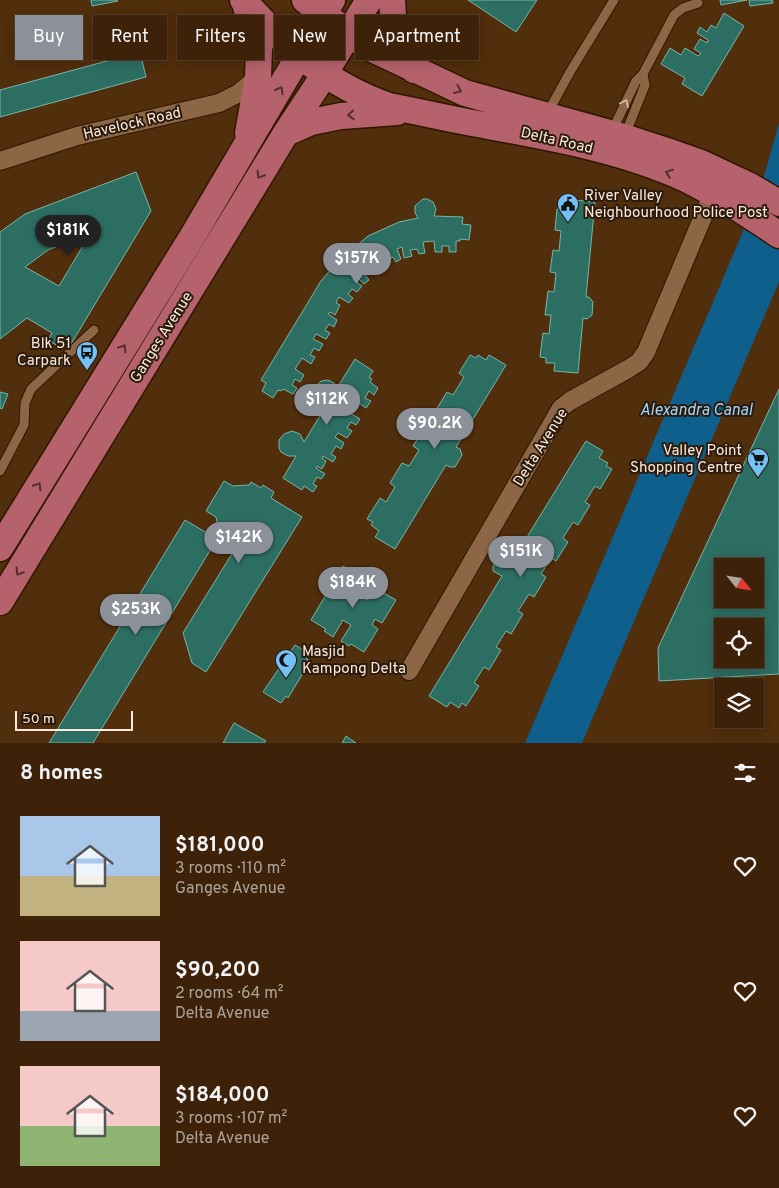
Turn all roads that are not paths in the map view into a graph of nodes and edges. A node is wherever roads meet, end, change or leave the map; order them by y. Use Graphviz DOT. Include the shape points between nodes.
graph roads {
  1 [pos="369,0"];
  2 [pos="392,0"];
  3 [pos="614,0"];
  4 [pos="244,1"];
  5 [pos="698,3"];
  6 [pos="320,5"];
  7 [pos="274,31"];
  8 [pos="349,34"];
  9 [pos="297,60"];
  10 [pos="305,60"];
  11 [pos="414,70"];
  12 [pos="324,74"];
  13 [pos="643,74"];
  14 [pos="258,77"];
  15 [pos="417,111"];
  16 [pos="546,115"];
  17 [pos="286,134"];
  18 [pos="618,135"];
  19 [pos="246,147"];
  20 [pos="0,161"];
  21 [pos="736,195"];
  22 [pos="779,204"];
  23 [pos="779,235"];
  24 [pos="94,330"];
  25 [pos="0,471"];
  26 [pos="0,548"];
  27 [pos="0,602"];
  28 [pos="409,671"];
  1 -- 8 [label="main road, Ganges Avenue"];
  2 -- 11 [label="main road" via="394,30"];
  3 -- 16 [label="lane"];
  4 -- 7 [label="main road, Delta Road"];
  4 -- 14 [label="main road" via="259,49"];
  5 -- 13 [label="lane" via="682,8 674,15"];
  6 -- 8 [label="main road, Delta Road"];
  8 -- 11 [label="main road, Delta Road"];
  8 -- 12 [label="main road, Ganges Avenue"];
  19 -- 9 [label="main road, Ganges Avenue, one-way"];
  10 -- 12 [label="main road, Delta Road"];
  11 -- 16 [label="main road, Delta Road, one-way" via="465,93"];
  12 -- 15 [label="main road, Delta Road" via="389,106"];
  12 -- 17 [label="main road, Ganges Avenue"];
  18 -- 13 [label="lane, one-way" via="636,81"];
  13 -- 18 [label="lane" via="645,84"];
  14 -- 19 [label="main road"];
  14 -- 20 [label="street, Havelock Road" via="239,93 219,103 77,136"];
  15 -- 17 [label="main road, one-way" via="341,116 311,122"];
  21 -- 15 [label="main road, Delta Road, one-way" via="601,150"];
  16 -- 18 [label="main road, Delta Road"];
  17 -- 27 [label="main road, Ganges Avenue, one-way"];
  18 -- 21 [label="main road, Delta Road" via="701,163"];
  26 -- 19 [label="main road, Ganges Avenue, one-way"];
  21 -- 22 [label="main road, Delta Road"];
  21 -- 23 [label="main road, Delta Road"];
  21 -- 28 [label="street, Delta Avenue" via="639,362 561,408"];
  24 -- 25 [label="lane" via="31,389 25,403 24,424"];
}
